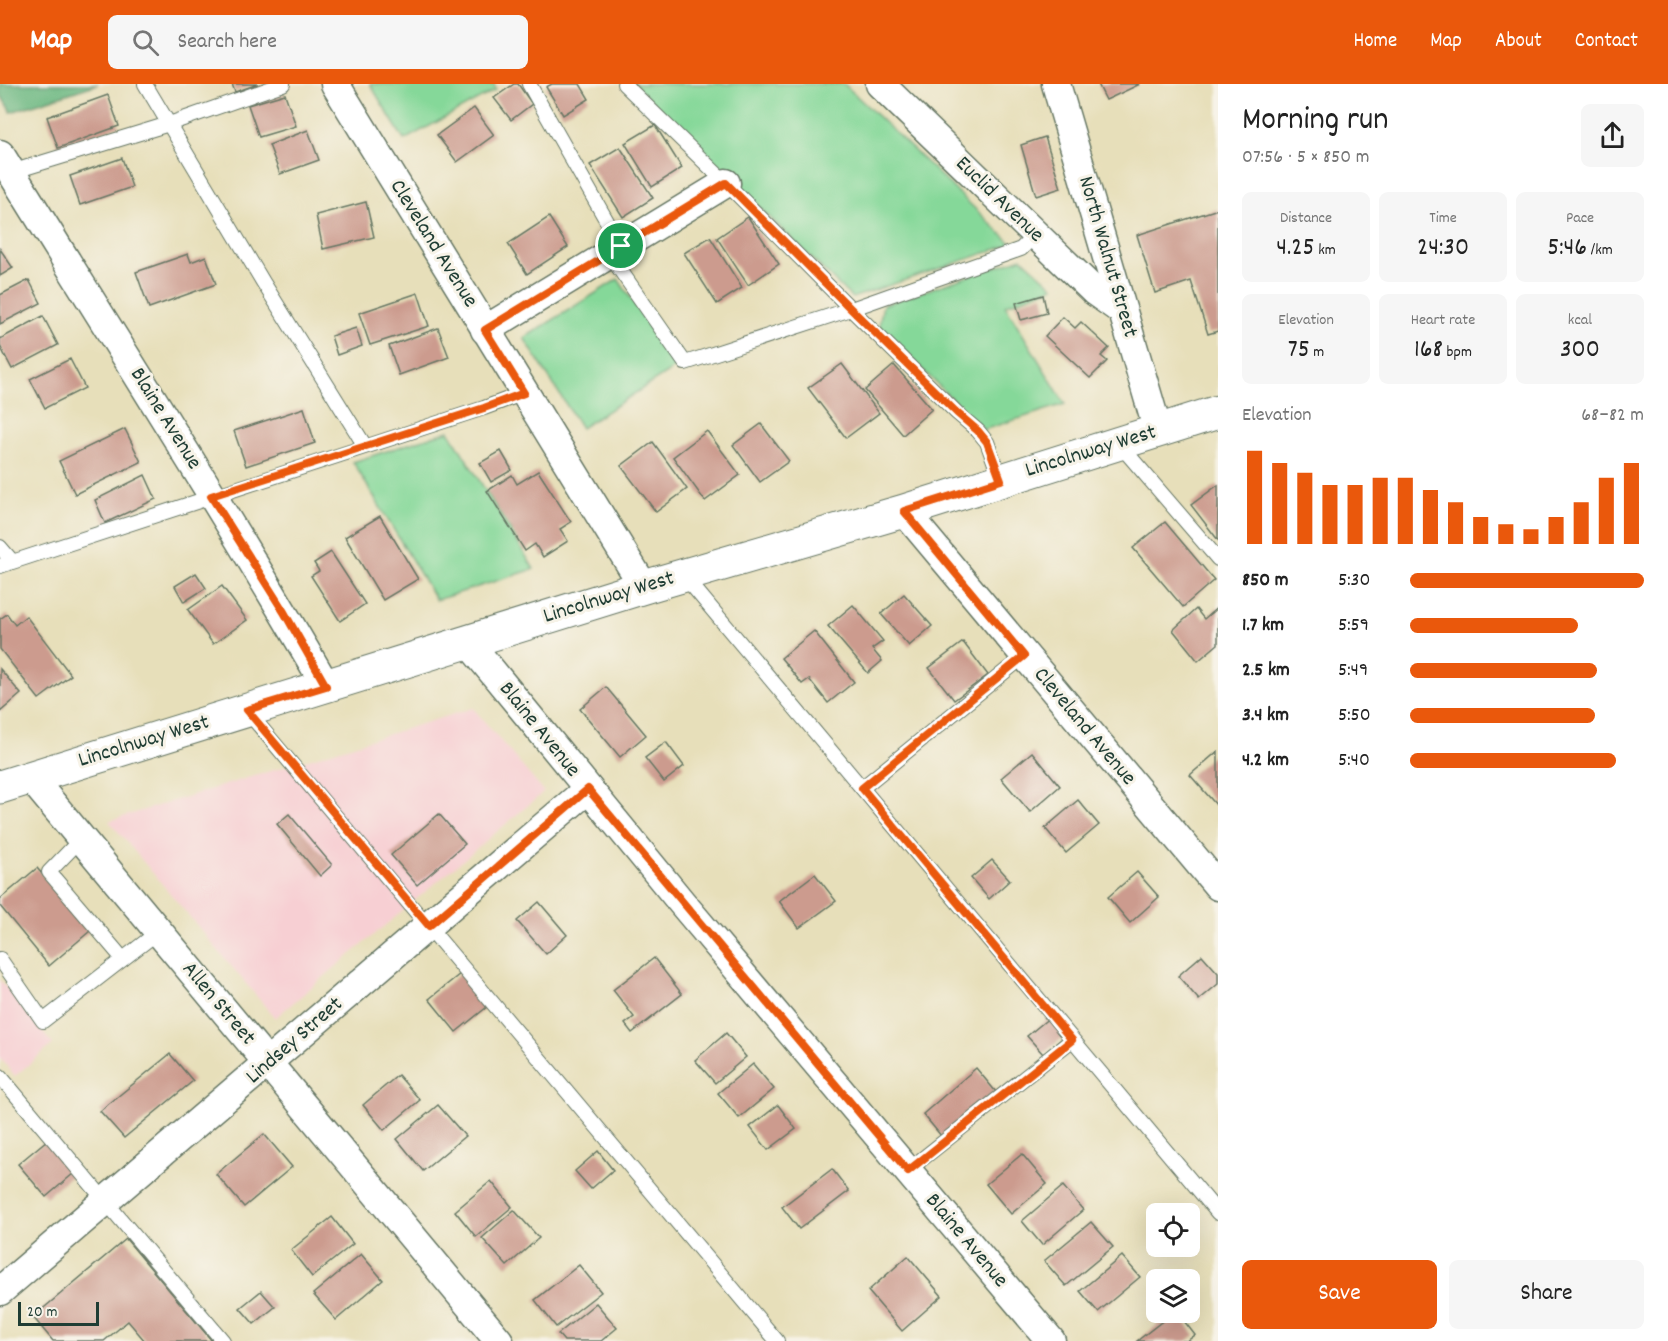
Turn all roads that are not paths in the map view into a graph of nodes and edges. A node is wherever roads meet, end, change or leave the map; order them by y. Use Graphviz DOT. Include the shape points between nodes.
graph roads {
  1 [pos="145,84"];
  2 [pos="283,84"];
  3 [pos="334,84"];
  4 [pos="529,84"];
  5 [pos="624,84"];
  6 [pos="880,84"];
  7 [pos="1056,84"];
  8 [pos="169,124"];
  9 [pos="4,167"];
  10 [pos="726,183"];
  11 [pos="1035,235"];
  12 [pos="615,250"];
  13 [pos="851,309"];
  14 [pos="1122,311"];
  15 [pos="485,330"];
  16 [pos="524,393"];
  17 [pos="1218,412"];
  18 [pos="1158,431"];
  19 [pos="1119,443"];
  20 [pos="365,446"];
  21 [pos="1001,480"];
  22 [pos="211,496"];
  23 [pos="904,511"];
  24 [pos="0,547"];
  25 [pos="1218,559"];
  26 [pos="6,563"];
  27 [pos="684,575"];
  28 [pos="644,587"];
  29 [pos="468,642"];
  30 [pos="1024,656"];
  31 [pos="326,686"];
  32 [pos="247,710"];
  33 [pos="31,778"];
  34 [pos="0,787"];
  35 [pos="862,788"];
  36 [pos="588,789"];
  37 [pos="81,839"];
  38 [pos="1218,886"];
  39 [pos="429,926"];
  40 [pos="158,932"];
  41 [pos="0,959"];
  42 [pos="123,959"];
  43 [pos="1072,1040"];
  44 [pos="268,1064"];
  45 [pos="0,1076"];
  46 [pos="908,1171"];
  47 [pos="106,1202"];
  48 [pos="1218,1213"];
  49 [pos="0,1291"];
  50 [pos="223,1341"];
  51 [pos="499,1341"];
  52 [pos="777,1341"];
  53 [pos="1051,1341"];
  1 -- 8 [label="lane"];
  2 -- 8 [label="lane"];
  3 -- 15 [label="street, Cleveland Avenue"];
  4 -- 12 [label="lane"];
  5 -- 10 [label="lane"];
  6 -- 11 [label="street, Euclid Avenue"];
  7 -- 14 [label="street, North Walnut Street"];
  8 -- 9 [label="lane"];
  8 -- 20 [label="lane"];
  9 -- 22 [label="street, Blaine Avenue"];
  10 -- 12 [label="street"];
  10 -- 13 [label="lane"];
  11 -- 13 [label="lane" via="1021,249"];
  11 -- 14 [label="street, Euclid Avenue" via="1094,291"];
  12 -- 13 [label="lane" via="685,363"];
  12 -- 15 [label="street"];
  13 -- 21 [label="lane" via="978,431 987,442"];
  14 -- 18 [label="street, North Walnut Street"];
  15 -- 16 [label="street, Cleveland Avenue"];
  16 -- 20 [label="lane"];
  16 -- 28 [label="street, Cleveland Avenue"];
  17 -- 18 [label="main road, Lincolnway West"];
  18 -- 19 [label="main road, Lincolnway West"];
  19 -- 21 [label="main road, Lincolnway West"];
  19 -- 25 [label="lane"];
  20 -- 22 [label="lane"];
  21 -- 23 [label="main road, Lincolnway West"];
  22 -- 26 [label="lane"];
  22 -- 31 [label="street, Blaine Avenue"];
  23 -- 27 [label="main road, Lincolnway West"];
  23 -- 30 [label="street, Cleveland Avenue"];
  24 -- 26 [label="lane"];
  27 -- 28 [label="main road, Lincolnway West"];
  27 -- 35 [label="lane"];
  28 -- 29 [label="main road, Lincolnway West"];
  29 -- 31 [label="main road, Lincolnway West"];
  29 -- 36 [label="street, Blaine Avenue"];
  30 -- 35 [label="lane"];
  30 -- 38 [label="street, Cleveland Avenue"];
  31 -- 32 [label="main road, Lincolnway West"];
  32 -- 33 [label="main road, Lincolnway West"];
  32 -- 39 [label="lane"];
  33 -- 34 [label="main road, Lincolnway West"];
  33 -- 37 [label="street, Allen Street"];
  35 -- 43 [label="lane"];
  36 -- 39 [label="street, Lindsey Street"];
  36 -- 46 [label="street, Blaine Avenue"];
  37 -- 40 [label="street, Allen Street"];
  37 -- 42 [label="lane" via="49,872"];
  39 -- 44 [label="street, Lindsey Street"];
  39 -- 52 [label="lane"];
  40 -- 42 [label="lane"];
  40 -- 44 [label="street, Allen Street"];
  41 -- 42 [label="lane" via="44,1021"];
  43 -- 46 [label="lane"];
  43 -- 48 [label="lane"];
  44 -- 47 [label="street, Lindsey Street"];
  44 -- 51 [label="street, Allen Street"];
  45 -- 47 [label="lane"];
  46 -- 53 [label="street, Blaine Avenue"];
  47 -- 49 [label="street, Lindsey Street"];
  47 -- 50 [label="lane"];
}
